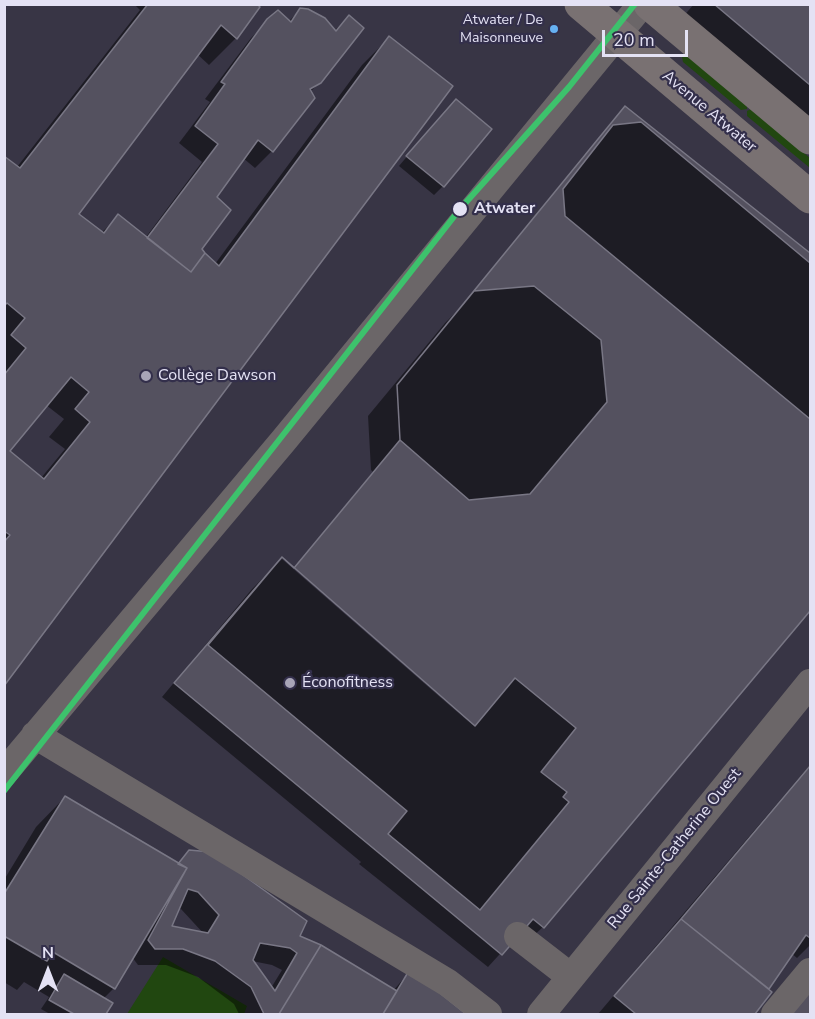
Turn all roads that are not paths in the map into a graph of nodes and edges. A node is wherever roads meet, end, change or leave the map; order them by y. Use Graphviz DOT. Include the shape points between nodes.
graph roads {
  1 [pos="581,4"];
  2 [pos="642,4"];
  3 [pos="650,4"];
  4 [pos="617,36"];
  5 [pos="810,138"];
  6 [pos="810,197"];
  7 [pos="810,684"];
  8 [pos="35,735"];
  9 [pos="4,773"];
  10 [pos="518,936"];
  11 [pos="810,972"];
  12 [pos="571,977"];
  13 [pos="489,1014"];
  14 [pos="541,1014"];
  15 [pos="775,1014"];
  1 -- 4 [label="main road, Avenue Atwater"];
  2 -- 4 [label="street"];
  3 -- 5 [label="main road"];
  4 -- 6 [label="main road, Avenue Atwater"];
  4 -- 8 [label="street"];
  7 -- 12 [label="street, Rue Sainte-Catherine Ouest"];
  8 -- 9 [label="street"];
  8 -- 13 [label="street" via="448,983"];
  10 -- 12 [label="street"];
  11 -- 15 [label="street"];
  12 -- 14 [label="street, Rue Sainte-Catherine Ouest"];
}
